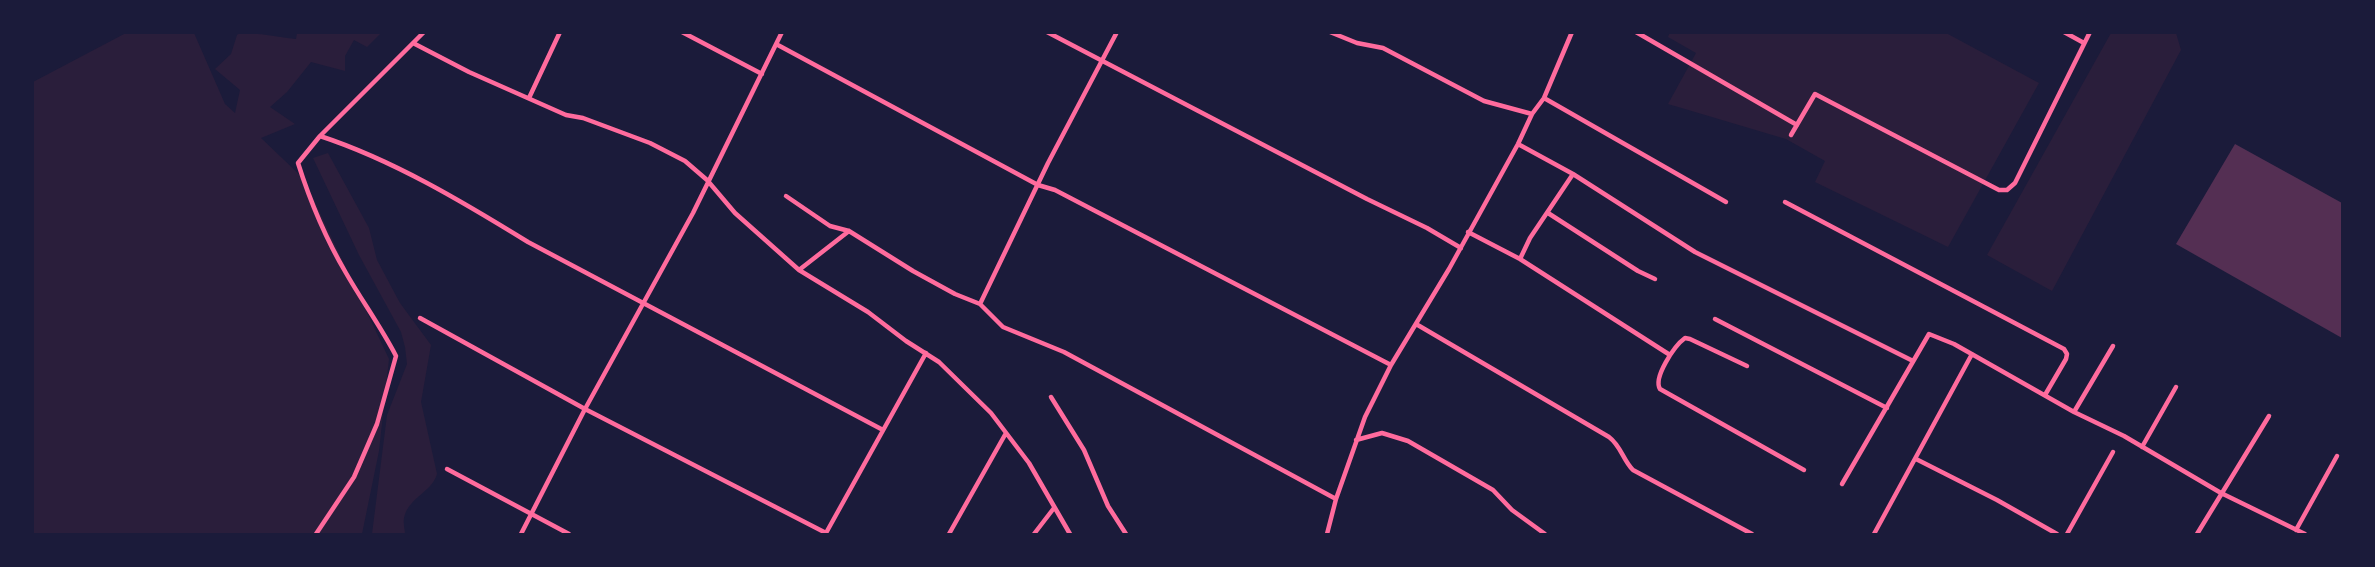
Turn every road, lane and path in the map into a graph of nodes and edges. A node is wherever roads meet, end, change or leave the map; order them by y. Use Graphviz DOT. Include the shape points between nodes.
graph roads {
  1 [pos="424,32"];
  2 [pos="560,32"];
  3 [pos="682,32"];
  4 [pos="782,32"];
  5 [pos="1047,32"];
  6 [pos="1117,32"];
  7 [pos="1330,32"];
  8 [pos="1572,32"];
  9 [pos="1636,32"];
  10 [pos="2064,32"];
  11 [pos="2090,32"];
  12 [pos="413,43"];
  13 [pos="2084,43"];
  14 [pos="776,44"];
  15 [pos="1102,62"];
  16 [pos="762,74"];
  17 [pos="529,98"];
  18 [pos="1544,98"];
  19 [pos="1532,114"];
  20 [pos="1797,125"];
  21 [pos="1791,135"];
  22 [pos="320,136"];
  23 [pos="1518,144"];
  24 [pos="1573,174"];
  25 [pos="707,180"];
  26 [pos="1038,185"];
  27 [pos="786,196"];
  28 [pos="1726,202"];
  29 [pos="1785,202"];
  30 [pos="1548,213"];
  31 [pos="849,231"];
  32 [pos="1468,232"];
  33 [pos="1461,248"];
  34 [pos="1520,259"];
  35 [pos="799,270"];
  36 [pos="1655,278"];
  37 [pos="644,302"];
  38 [pos="980,304"];
  39 [pos="420,318"];
  40 [pos="1715,319"];
  41 [pos="1416,324"];
  42 [pos="2113,346"];
  43 [pos="926,353"];
  44 [pos="1972,354"];
  45 [pos="1670,355"];
  46 [pos="1913,361"];
  47 [pos="1391,365"];
  48 [pos="1746,366"];
  49 [pos="2176,387"];
  50 [pos="2045,395"];
  51 [pos="1051,396"];
  52 [pos="1887,408"];
  53 [pos="586,409"];
  54 [pos="2074,412"];
  55 [pos="2269,416"];
  56 [pos="883,430"];
  57 [pos="1006,433"];
  58 [pos="1356,440"];
  59 [pos="2142,447"];
  60 [pos="2113,452"];
  61 [pos="2337,456"];
  62 [pos="1916,459"];
  63 [pos="447,469"];
  64 [pos="1804,470"];
  65 [pos="1842,484"];
  66 [pos="2221,493"];
  67 [pos="1336,498"];
  68 [pos="1054,508"];
  69 [pos="532,515"];
  70 [pos="2296,530"];
  71 [pos="316,534"];
  72 [pos="521,534"];
  73 [pos="569,534"];
  74 [pos="826,534"];
  75 [pos="949,534"];
  76 [pos="1034,534"];
  77 [pos="1070,534"];
  78 [pos="1126,534"];
  79 [pos="1327,534"];
  80 [pos="1545,534"];
  81 [pos="1752,534"];
  82 [pos="1874,534"];
  83 [pos="2057,534"];
  84 [pos="2067,534"];
  85 [pos="2197,534"];
  86 [pos="2305,534"];
  1 -- 12 [label="street"];
  2 -- 17 [label="street"];
  3 -- 16 [label="street"];
  4 -- 14 [label="street"];
  5 -- 15 [label="street"];
  6 -- 15 [label="street"];
  7 -- 19 [label="street" via="1357,43 1383,48 1484,101"];
  8 -- 18 [label="street"];
  9 -- 20 [label="street"];
  10 -- 13 [label="street"];
  11 -- 13 [label="street"];
  12 -- 17 [label="street"];
  12 -- 22 [label="street"];
  13 -- 20 [label="street" via="2015,183 2007,190 1999,190 1815,94"];
  14 -- 16 [label="street"];
  14 -- 26 [label="street"];
  15 -- 26 [label="street"];
  15 -- 33 [label="street"];
  16 -- 25 [label="street"];
  17 -- 25 [label="street" via="566,115 583,118 650,143 684,161"];
  18 -- 19 [label="street"];
  18 -- 28 [label="street"];
  19 -- 23 [label="street"];
  20 -- 21 [label="street"];
  22 -- 37 [label="street" via="354,147 396,168"];
  22 -- 71 [label="street" via="298,163 308,195 345,273 396,356 377,424 354,477"];
  23 -- 24 [label="street"];
  23 -- 32 [label="street"];
  24 -- 30 [label="street"];
  24 -- 46 [label="street" via="1695,252"];
  25 -- 35 [label="street" via="735,213"];
  25 -- 37 [label="street"];
  26 -- 38 [label="street"];
  26 -- 47 [label="street" via="1064,194"];
  27 -- 31 [label="street" via="830,226"];
  29 -- 50 [label="street" via="2064,349 2066,359"];
  30 -- 34 [label="street"];
  30 -- 36 [label="street" via="1638,271"];
  31 -- 35 [label="street"];
  31 -- 38 [label="street" via="913,271"];
  32 -- 33 [label="street"];
  32 -- 34 [label="street"];
  33 -- 41 [label="street"];
  34 -- 45 [label="street"];
  35 -- 43 [label="street" via="868,312"];
  37 -- 53 [label="street"];
  37 -- 56 [label="street"];
  38 -- 67 [label="street" via="1003,327 1064,352"];
  39 -- 53 [label="street"];
  40 -- 52 [label="street"];
  41 -- 47 [label="street"];
  41 -- 81 [label="street" via="1609,437 1616,442 1634,470"];
  42 -- 54 [label="street"];
  43 -- 56 [label="street"];
  43 -- 57 [label="street" via="976,396"];
  44 -- 46 [label="street" via="1929,334"];
  44 -- 50 [label="street"];
  44 -- 62 [label="street"];
  45 -- 48 [label="street" via="1680,342 1690,339"];
  45 -- 64 [label="street" via="1658,379 1660,389"];
  46 -- 52 [label="street"];
  47 -- 58 [label="street"];
  49 -- 59 [label="street"];
  50 -- 54 [label="street"];
  51 -- 78 [label="street" via="1084,450 1108,506"];
  52 -- 65 [label="street"];
  53 -- 69 [label="street"];
  53 -- 74 [label="street"];
  54 -- 59 [label="street"];
  55 -- 66 [label="street"];
  56 -- 74 [label="street"];
  57 -- 68 [label="street" via="1029,463"];
  57 -- 75 [label="street"];
  58 -- 67 [label="street"];
  58 -- 80 [label="street" via="1382,433 1408,441 1493,490 1512,510"];
  59 -- 66 [label="street"];
  60 -- 84 [label="street"];
  61 -- 70 [label="street"];
  62 -- 82 [label="street"];
  62 -- 83 [label="street"];
  63 -- 69 [label="street"];
  66 -- 70 [label="street"];
  66 -- 85 [label="street"];
  67 -- 79 [label="street"];
  68 -- 76 [label="street"];
  68 -- 77 [label="street"];
  69 -- 72 [label="street"];
  69 -- 73 [label="street"];
  70 -- 86 [label="street"];
}
